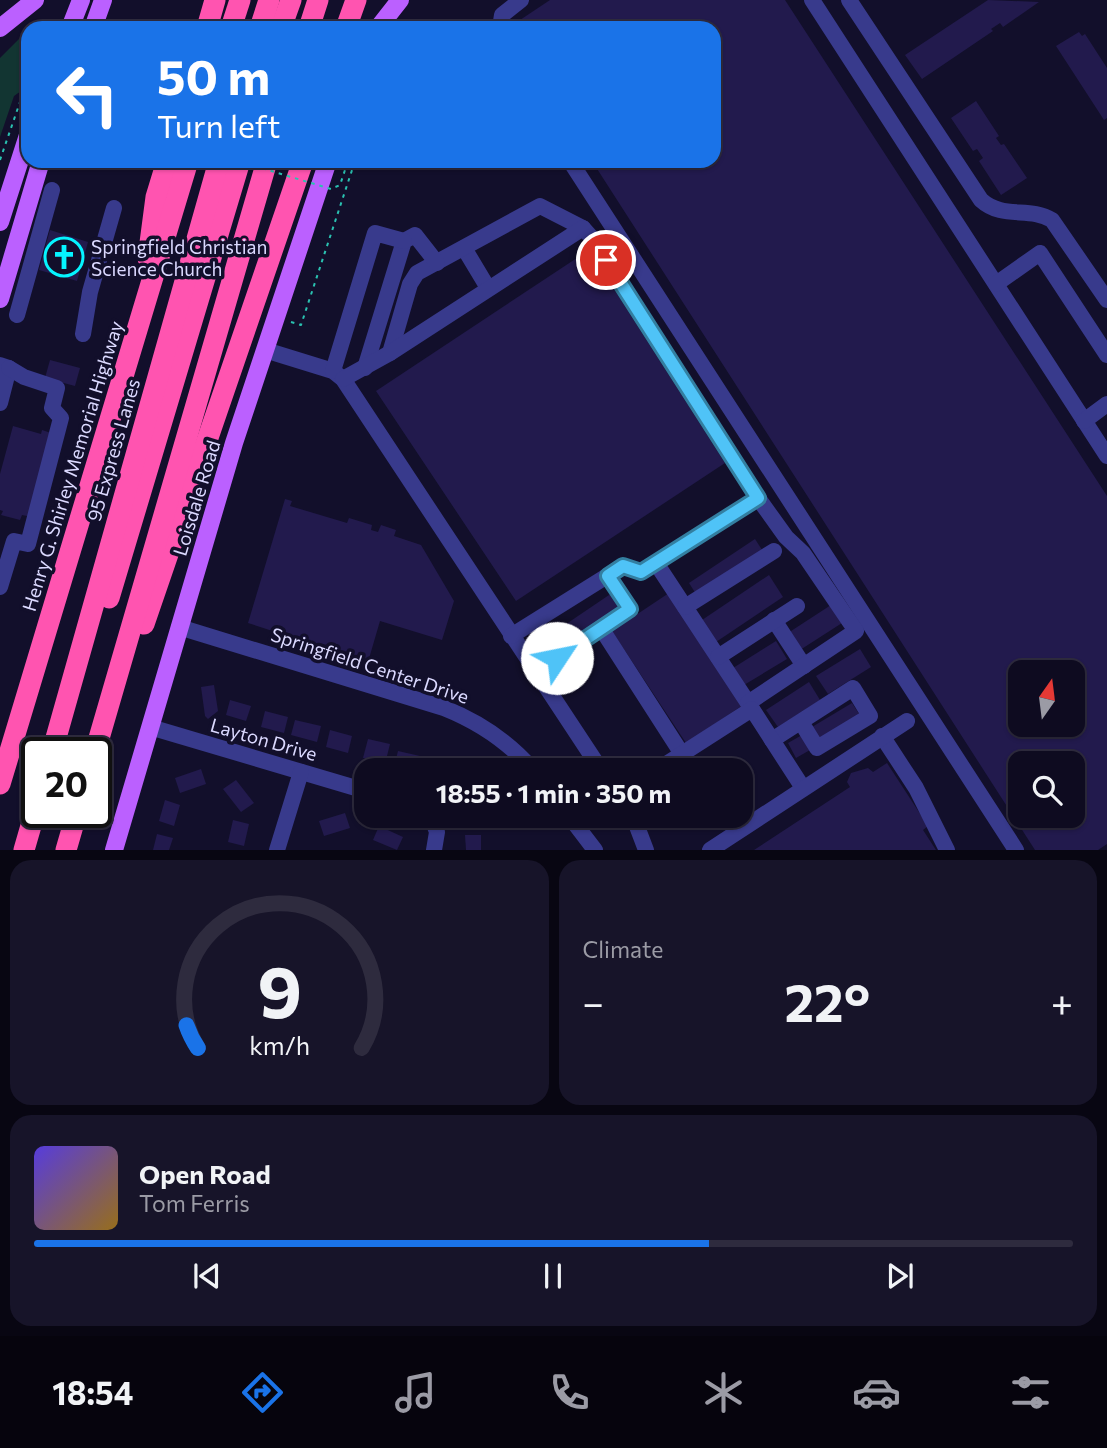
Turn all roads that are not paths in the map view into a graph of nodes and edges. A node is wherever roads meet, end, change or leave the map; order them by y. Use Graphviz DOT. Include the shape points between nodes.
graph roads {
  1 [pos="35,0"];
  2 [pos="80,0"];
  3 [pos="103,0"];
  4 [pos="215,0"];
  5 [pos="240,0"];
  6 [pos="269,0"];
  7 [pos="291,0"];
  8 [pos="318,0"];
  9 [pos="356,0"];
  10 [pos="382,0"];
  11 [pos="400,0"];
  12 [pos="521,0"];
  13 [pos="812,0"];
  14 [pos="849,0"];
  15 [pos="72,21"];
  16 [pos="96,21"];
  17 [pos="209,21"];
  18 [pos="233,21"];
  19 [pos="262,21"];
  20 [pos="284,21"];
  21 [pos="311,21"];
  22 [pos="348,21"];
  23 [pos="374,21"];
  24 [pos="384,21"];
  25 [pos="501,21"];
  26 [pos="0,28"];
  27 [pos="21,156"];
  28 [pos="39,168"];
  29 [pos="165,168"];
  30 [pos="186,168"];
  31 [pos="217,168"];
  32 [pos="237,168"];
  33 [pos="265,168"];
  34 [pos="301,168"];
  35 [pos="326,168"];
  36 [pos="575,168"];
  37 [pos="52,190"];
  38 [pos="8,194"];
  39 [pos="28,200"];
  40 [pos="47,207"];
  41 [pos="114,208"];
  42 [pos="0,222"];
  43 [pos="583,228"];
  44 [pos="404,241"];
  45 [pos="464,248"];
  46 [pos="437,263"];
  47 [pos="5,280"];
  48 [pos="996,284"];
  49 [pos="26,286"];
  50 [pos="488,288"];
  51 [pos="0,299"];
  52 [pos="1107,300"];
  53 [pos="17,316"];
  54 [pos="140,318"];
  55 [pos="83,334"];
  56 [pos="265,350"];
  57 [pos="390,353"];
  58 [pos="1107,355"];
  59 [pos="4,367"];
  60 [pos="365,368"];
  61 [pos="338,375"];
  62 [pos="0,403"];
  63 [pos="1107,404"];
  64 [pos="1084,421"];
  65 [pos="1107,456"];
  66 [pos="758,498"];
  67 [pos="7,538"];
  68 [pos="774,551"];
  69 [pos="656,563"];
  70 [pos="608,576"];
  71 [pos="0,587"];
  72 [pos="797,606"];
  73 [pos="685,607"];
  74 [pos="774,620"];
  75 [pos="179,626"];
  76 [pos="601,628"];
  77 [pos="511,636"];
  78 [pos="718,657"];
  79 [pos="804,666"];
  80 [pos="534,672"];
  81 [pos="109,703"];
  82 [pos="750,706"];
  83 [pos="906,721"];
  84 [pos="801,722"];
  85 [pos="150,727"];
  86 [pos="56,737"];
  87 [pos="57,737"];
  88 [pos="99,737"];
  89 [pos="882,737"];
  90 [pos="772,740"];
  91 [pos="682,754"];
  92 [pos="523,758"];
  93 [pos="593,758"];
  94 [pos="676,758"];
  95 [pos="300,772"];
  96 [pos="0,785"];
  97 [pos="354,788"];
  98 [pos="803,788"];
  99 [pos="30,828"];
  100 [pos="72,828"];
  101 [pos="436,828"];
  102 [pos="578,828"];
  103 [pos="638,828"];
  104 [pos="24,849"];
  105 [pos="66,849"];
  106 [pos="114,849"];
  107 [pos="277,849"];
  108 [pos="434,849"];
  109 [pos="594,849"];
  110 [pos="646,849"];
  111 [pos="710,849"];
  112 [pos="947,849"];
  113 [pos="1016,849"];
  1 -- 26 [label="main road"];
  2 -- 15 [label="main road"];
  3 -- 16 [label="main road"];
  4 -- 17 [label="highway"];
  5 -- 18 [label="highway"];
  6 -- 19 [label="highway"];
  7 -- 20 [label="highway"];
  8 -- 21 [label="highway"];
  9 -- 22 [label="highway"];
  10 -- 23 [label="main road"];
  11 -- 24 [label="main road"];
  12 -- 25 [label="street"];
  13 -- 48 [label="street"];
  14 -- 52 [label="street" via="981,201 1002,213 1040,214 1052,220"];
  27 -- 38 [label="main road"];
  28 -- 39 [label="main road"];
  29 -- 54 [label="highway" via="154,212"];
  30 -- 54 [label="highway, Henry G. Shirley Memorial Highway"];
  31 -- 86 [label="highway, 95 Express Lanes"];
  32 -- 87 [label="highway" via="127,541 86,668"];
  33 -- 81 [label="highway"];
  34 -- 81 [label="highway" via="157,595"];
  35 -- 56 [label="main road, Loisdale Road"];
  36 -- 113 [label="street"];
  37 -- 40 [label="street"];
  38 -- 39 [label="main road"];
  38 -- 42 [label="main road"];
  39 -- 40 [label="street"];
  39 -- 47 [label="main road"];
  40 -- 49 [label="street"];
  41 -- 55 [label="street"];
  43 -- 45 [label="street" via="540,206"];
  43 -- 50 [label="street"];
  43 -- 66 [label="street"];
  44 -- 46 [label="street" via="415,235"];
  44 -- 60 [label="street"];
  44 -- 61 [label="street" via="375,233"];
  45 -- 46 [label="street"];
  45 -- 50 [label="street"];
  46 -- 57 [label="street" via="417,273 410,284"];
  47 -- 49 [label="street"];
  47 -- 51 [label="main road"];
  48 -- 58 [label="street" via="1040,253"];
  48 -- 64 [label="street"];
  49 -- 53 [label="street"];
  50 -- 57 [label="street"];
  54 -- 96 [label="highway, Henry G. Shirley Memorial Highway"];
  56 -- 61 [label="street"];
  56 -- 75 [label="main road, Loisdale Road"];
  57 -- 60 [label="street"];
  59 -- 62 [label="street"];
  59 -- 67 [label="street" via="57,388 52,408 61,418 28,544"];
  60 -- 61 [label="street"];
  61 -- 77 [label="street"];
  63 -- 64 [label="street"];
  64 -- 65 [label="street"];
  66 -- 69 [label="street"];
  66 -- 79 [label="street" via="803,553 856,631"];
  67 -- 71 [label="street"];
  68 -- 73 [label="street"];
  69 -- 70 [label="street" via="641,572 623,566"];
  69 -- 73 [label="street"];
  70 -- 76 [label="street" via="630,609"];
  70 -- 77 [label="street"];
  72 -- 74 [label="street"];
  73 -- 78 [label="street"];
  74 -- 78 [label="street"];
  74 -- 79 [label="street"];
  75 -- 85 [label="main road, Loisdale Road"];
  75 -- 92 [label="street, Springfield Center Drive" via="444,708 484,727"];
  76 -- 80 [label="street"];
  76 -- 91 [label="street"];
  77 -- 80 [label="street"];
  78 -- 82 [label="street"];
  79 -- 82 [label="street"];
  80 -- 93 [label="street"];
  81 -- 88 [label="highway"];
  82 -- 90 [label="street"];
  82 -- 91 [label="street"];
  83 -- 89 [label="street"];
  84 -- 90 [label="street"];
  85 -- 95 [label="street, Layton Drive"];
  85 -- 106 [label="main road, Loisdale Road"];
  89 -- 98 [label="street"];
  89 -- 112 [label="street" via="916,788"];
  90 -- 98 [label="street"];
  91 -- 94 [label="street"];
  95 -- 97 [label="street, Layton Drive"];
  95 -- 107 [label="street"];
  98 -- 111 [label="street"];
  99 -- 104 [label="highway"];
  100 -- 105 [label="highway"];
  101 -- 108 [label="street"];
  102 -- 109 [label="street"];
  103 -- 110 [label="street"];
}
